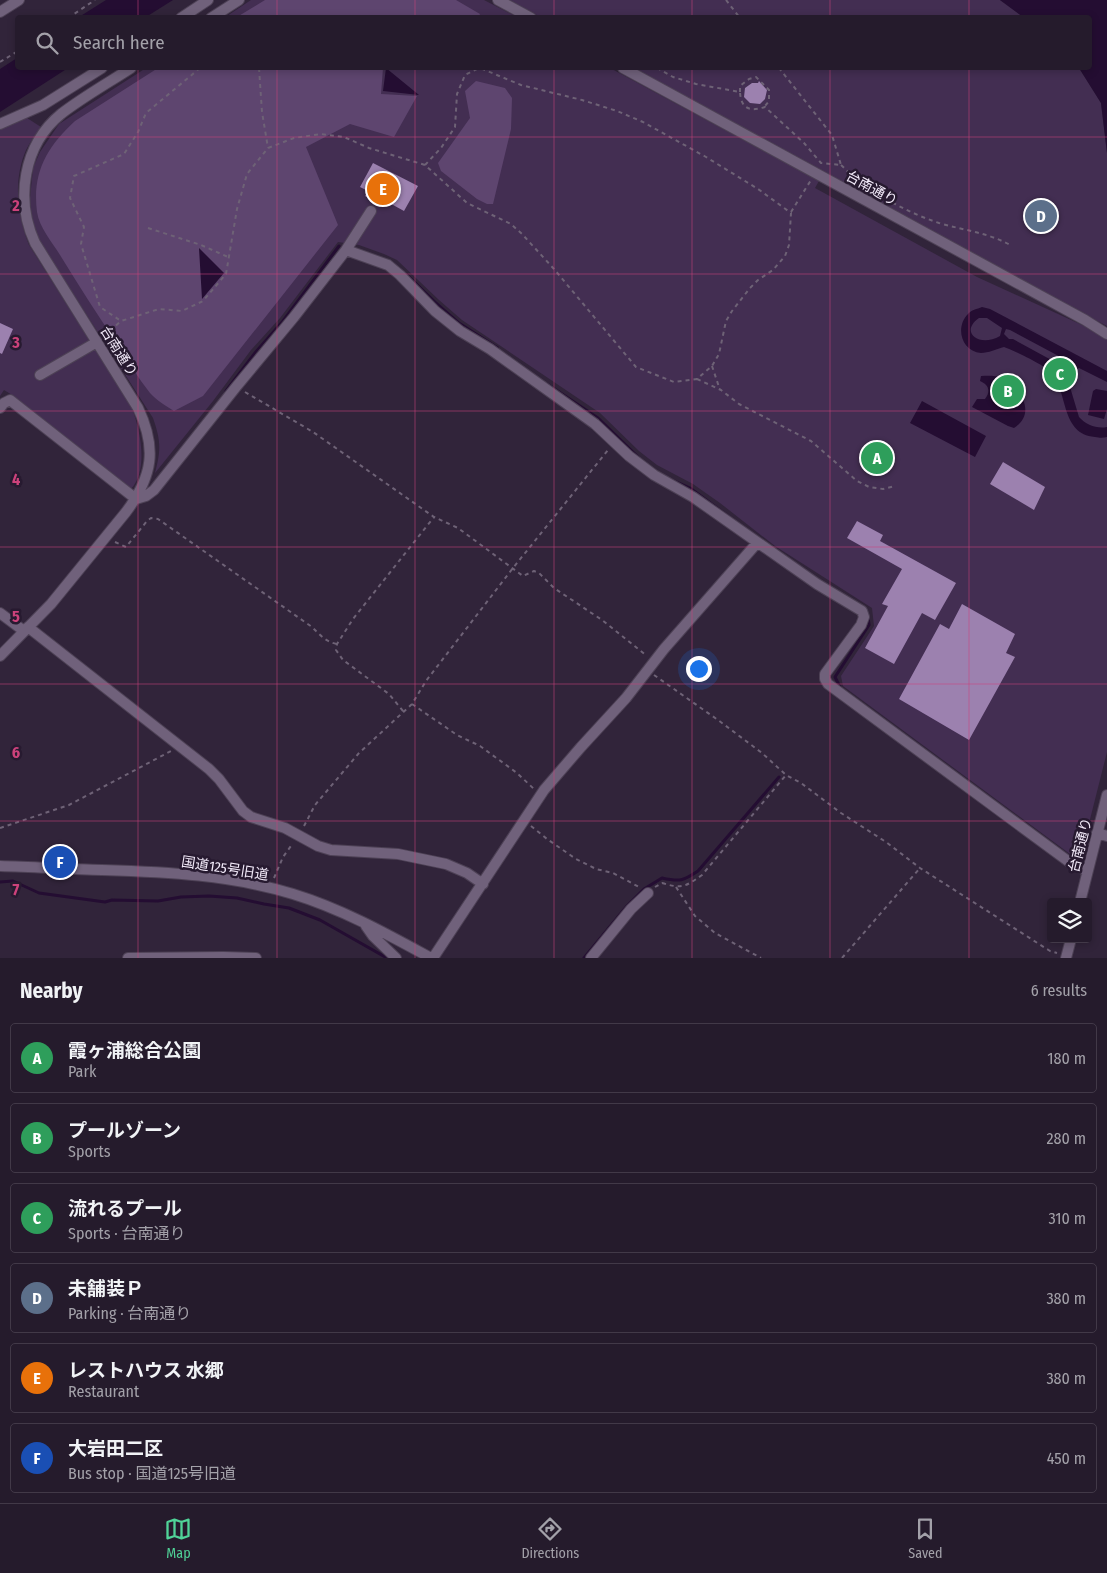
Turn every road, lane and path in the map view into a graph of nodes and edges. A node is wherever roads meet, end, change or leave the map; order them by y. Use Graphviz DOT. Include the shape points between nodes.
graph roads {
  1 [pos="19,0"];
  2 [pos="95,0"];
  3 [pos="208,0"];
  4 [pos="239,0"];
  5 [pos="498,0"];
  6 [pos="726,0"];
  7 [pos="0,12"];
  8 [pos="72,15"];
  9 [pos="186,15"];
  10 [pos="215,15"];
  11 [pos="526,15"];
  12 [pos="738,15"];
  13 [pos="15,53"];
  14 [pos="0,62"];
  15 [pos="99,70"];
  16 [pos="128,70"];
  17 [pos="198,70"];
  18 [pos="259,70"];
  19 [pos="476,70"];
  20 [pos="485,70"];
  21 [pos="627,70"];
  22 [pos="661,70"];
  23 [pos="782,70"];
  24 [pos="740,92"];
  25 [pos="765,106"];
  26 [pos="0,124"];
  27 [pos="268,148"];
  28 [pos="425,164"];
  29 [pos="842,165"];
  30 [pos="811,180"];
  31 [pos="371,211"];
  32 [pos="791,213"];
  33 [pos="148,228"];
  34 [pos="1012,246"];
  35 [pos="346,250"];
  36 [pos="228,257"];
  37 [pos="121,321"];
  38 [pos="1107,334"];
  39 [pos="97,342"];
  40 [pos="712,366"];
  41 [pos="40,375"];
  42 [pos="697,379"];
  43 [pos="236,387"];
  44 [pos="720,390"];
  45 [pos="0,408"];
  46 [pos="614,442"];
  47 [pos="895,486"];
  48 [pos="136,499"];
  49 [pos="434,517"];
  50 [pos="106,537"];
  51 [pos="757,543"];
  52 [pos="513,568"];
  53 [pos="0,613"];
  54 [pos="26,629"];
  55 [pos="337,644"];
  56 [pos="0,656"];
  57 [pos="654,662"];
  58 [pos="648,671"];
  59 [pos="412,704"];
  60 [pos="403,711"];
  61 [pos="178,745"];
  62 [pos="786,775"];
  63 [pos="1107,795"];
  64 [pos="541,796"];
  65 [pos="525,820"];
  66 [pos="0,828"];
  67 [pos="299,835"];
  68 [pos="1102,835"];
  69 [pos="0,866"];
  70 [pos="920,868"];
  71 [pos="1088,871"];
  72 [pos="483,884"];
  73 [pos="676,887"];
  74 [pos="271,889"];
  75 [pos="648,893"];
  76 [pos="1081,898"];
  77 [pos="364,923"];
  78 [pos="1070,943"];
  79 [pos="1066,957"];
  80 [pos="128,958"];
  81 [pos="256,958"];
  82 [pos="396,958"];
  83 [pos="432,958"];
  84 [pos="591,958"];
  85 [pos="760,958"];
  86 [pos="842,958"];
  1 -- 7 [label="street"];
  2 -- 8 [label="path"];
  3 -- 9 [label="street"];
  4 -- 10 [label="street"];
  5 -- 11 [label="street"];
  6 -- 12 [label="path"];
  13 -- 14 [label="path"];
  15 -- 26 [label="street" via="43,105"];
  16 -- 39 [label="street, 台南通り" via="51,125 33,150 25,178 24,205 30,232"];
  17 -- 37 [label="path" via="146,113 124,154 74,176 70,198 84,227 82,244 100,306"];
  18 -- 27 [label="path"];
  19 -- 28 [label="path" via="465,75 457,94 455,127"];
  20 -- 32 [label="path" via="521,85 582,100 643,122 706,157"];
  21 -- 38 [label="street, 台南通り"];
  22 -- 24 [label="path" via="696,84"];
  23 -- 29 [label="path" via="832,136"];
  24 -- 25 [label="path" via="740,101 746,107 755,110"];
  24 -- 25 [label="path" via="744,82 756,77 769,90 769,101"];
  25 -- 29 [label="path" via="821,163"];
  27 -- 28 [label="path" via="294,138 321,134 344,136 369,148"];
  27 -- 36 [label="path" via="247,174"];
  28 -- 42 [label="path" via="467,203 511,224 522,234 636,366 674,382"];
  29 -- 34 [label="path" via="856,180 918,214 946,225 992,236"];
  30 -- 32 [label="path"];
  31 -- 35 [label="street"];
  32 -- 40 [label="path" via="785,256 750,288 732,310 726,321 719,354"];
  33 -- 36 [label="path"];
  35 -- 43 [label="street"];
  35 -- 46 [label="street" via="388,265 460,331 595,424"];
  36 -- 37 [label="path" via="226,274 203,301 182,311 159,309"];
  37 -- 39 [label="path"];
  39 -- 41 [label="street"];
  39 -- 48 [label="street, 台南通り" via="145,424 149,462"];
  40 -- 42 [label="path"];
  40 -- 44 [label="path"];
  42 -- 44 [label="path"];
  43 -- 48 [label="street" via="154,490"];
  43 -- 49 [label="path" via="313,432"];
  44 -- 47 [label="path" via="739,404 811,441 857,481 883,489"];
  45 -- 48 [label="street" via="10,400"];
  46 -- 51 [label="street" via="654,475 693,496"];
  46 -- 52 [label="path"];
  48 -- 50 [label="street, 台南通り"];
  49 -- 52 [label="path" via="458,528"];
  49 -- 55 [label="path" via="376,588"];
  50 -- 54 [label="street, 台南通り"];
  50 -- 55 [label="path" via="126,547 147,521 158,519 304,621 323,638"];
  51 -- 57 [label="street"];
  51 -- 71 [label="street" via="862,612 861,625 825,674 828,684 1072,864"];
  52 -- 57 [label="path" via="523,576 534,571 539,573 554,588 602,620"];
  52 -- 59 [label="path" via="430,675"];
  53 -- 54 [label="street"];
  54 -- 56 [label="street, 台南通り"];
  54 -- 61 [label="street"];
  55 -- 60 [label="path" via="336,650 343,660 389,694"];
  57 -- 58 [label="street"];
  58 -- 62 [label="path" via="762,753"];
  58 -- 64 [label="street"];
  59 -- 60 [label="path"];
  59 -- 64 [label="path" via="457,735 480,746 517,773"];
  60 -- 67 [label="path" via="359,754 315,805"];
  61 -- 66 [label="path" via="69,805"];
  61 -- 67 [label="street" via="219,779 250,817"];
  62 -- 70 [label="path"];
  62 -- 73 [label="path" via="702,875 688,885"];
  63 -- 68 [label="street, 台南通り"];
  64 -- 65 [label="street"];
  65 -- 72 [label="street"];
  65 -- 75 [label="path" via="576,859 596,870 613,873"];
  67 -- 72 [label="street" via="331,850 398,854 446,864"];
  67 -- 74 [label="path" via="284,857"];
  68 -- 71 [label="street, 台南通り"];
  69 -- 74 [label="street, 国道125号旧道" via="186,874 241,881"];
  70 -- 79 [label="path" via="1050,951"];
  70 -- 86 [label="path"];
  71 -- 76 [label="street, 台南通り"];
  72 -- 83 [label="street"];
  73 -- 75 [label="path" via="662,883"];
  73 -- 85 [label="path" via="695,916 715,933"];
  74 -- 77 [label="street, 国道125号旧道" via="318,903"];
  75 -- 84 [label="street"];
  77 -- 82 [label="street"];
  77 -- 83 [label="street, 国道125号旧道"];
  78 -- 79 [label="street"];
  80 -- 81 [label="street"];
}
